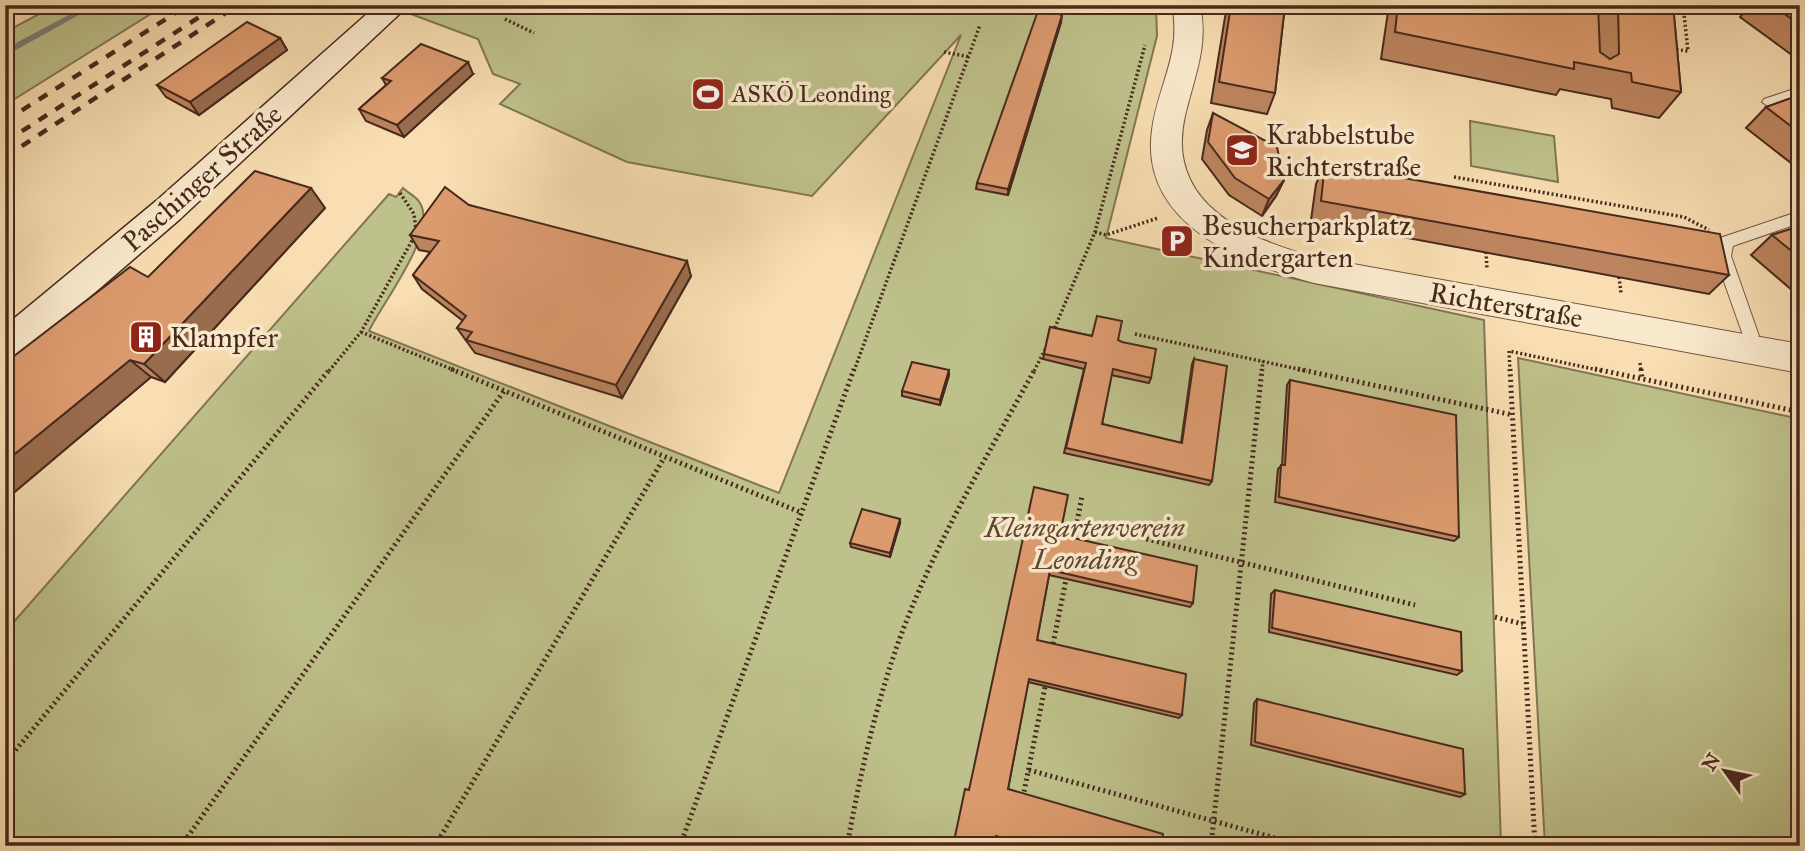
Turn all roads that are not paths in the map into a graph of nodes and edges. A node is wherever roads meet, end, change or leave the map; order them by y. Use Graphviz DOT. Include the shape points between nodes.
graph roads {
  1 [pos="395,5"];
  2 [pos="1186,5"];
  3 [pos="1800,92"];
  4 [pos="1769,102"];
  5 [pos="1800,217"];
  6 [pos="1751,336"];
  7 [pos="5,348"];
  8 [pos="1800,359"];
  1 -- 7 [label="street, Paschinger Straße" via="168,210"];
  2 -- 8 [label="street, Richterstraße" via="1192,45 1164,151 1169,173 1189,206 1232,240 1282,263 1314,270"];
  3 -- 4 [label="lane"];
  5 -- 6 [label="lane" via="1726,242 1723,256"];
}
